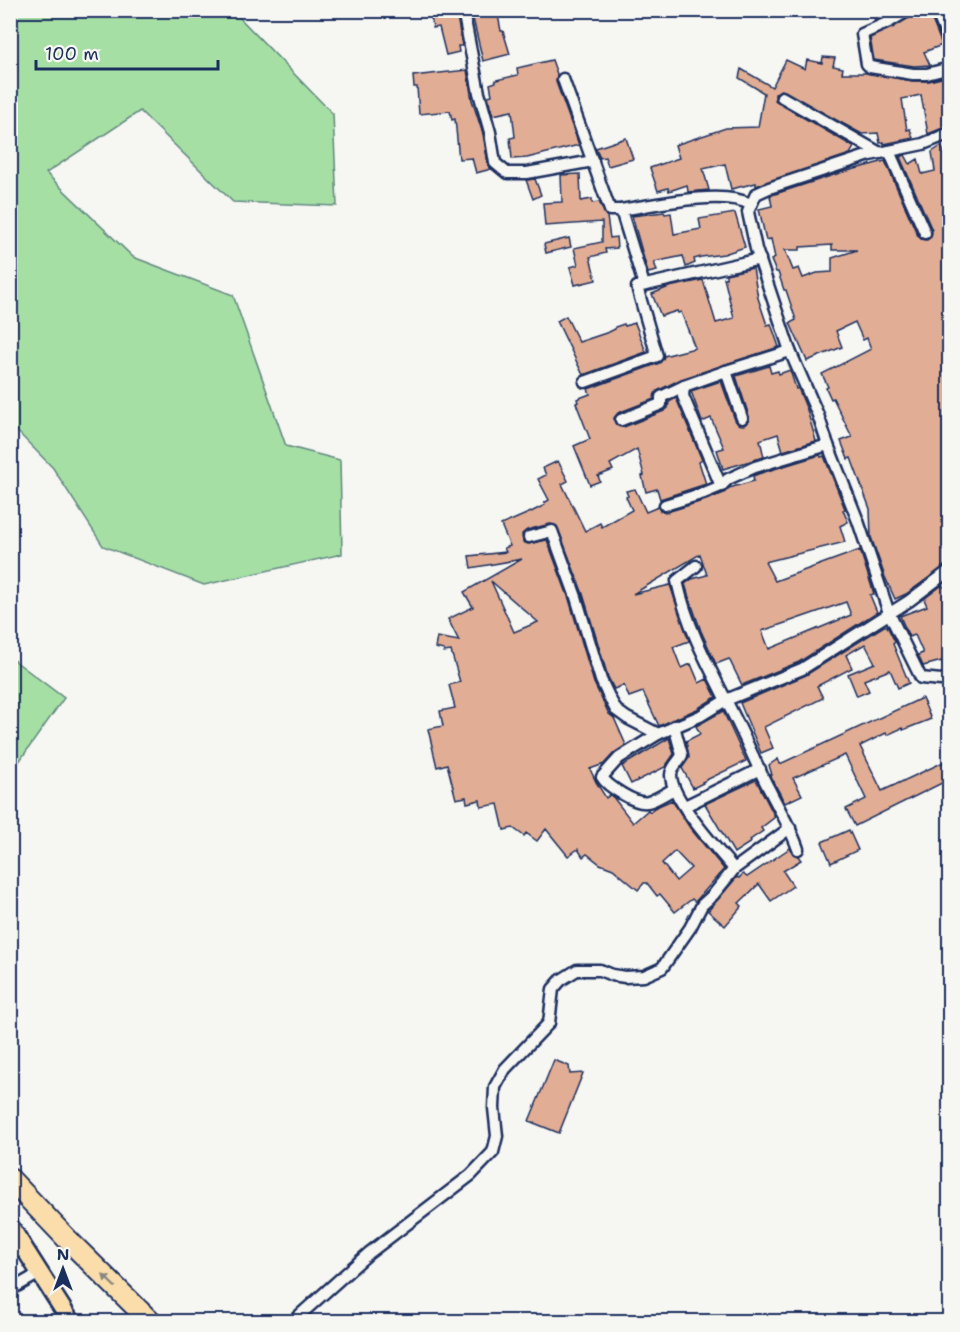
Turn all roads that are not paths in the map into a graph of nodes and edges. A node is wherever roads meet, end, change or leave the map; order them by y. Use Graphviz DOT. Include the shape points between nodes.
graph roads {
  1 [pos="463,10"];
  2 [pos="909,10"];
  3 [pos="936,10"];
  4 [pos="950,44"];
  5 [pos="950,68"];
  6 [pos="563,79"];
  7 [pos="782,97"];
  8 [pos="950,133"];
  9 [pos="884,152"];
  10 [pos="593,161"];
  11 [pos="750,204"];
  12 [pos="621,210"];
  13 [pos="925,233"];
  14 [pos="760,259"];
  15 [pos="644,285"];
  16 [pos="790,351"];
  17 [pos="726,371"];
  18 [pos="585,382"];
  19 [pos="684,386"];
  20 [pos="742,418"];
  21 [pos="621,420"];
  22 [pos="828,445"];
  23 [pos="720,486"];
  24 [pos="665,505"];
  25 [pos="529,537"];
  26 [pos="696,566"];
  27 [pos="950,570"];
  28 [pos="889,613"];
  29 [pos="950,677"];
  30 [pos="726,700"];
  31 [pos="674,726"];
  32 [pos="658,734"];
  33 [pos="760,769"];
  34 [pos="674,789"];
  35 [pos="685,806"];
  36 [pos="790,828"];
  37 [pos="798,849"];
  38 [pos="734,869"];
  39 [pos="10,1179"];
  40 [pos="10,1226"];
  41 [pos="17,1252"];
  42 [pos="40,1273"];
  43 [pos="10,1290"];
  44 [pos="71,1322"];
  45 [pos="151,1322"];
  46 [pos="292,1322"];
  1 -- 10 [label="street" via="495,163 507,173 527,173"];
  2 -- 5 [label="street" via="862,34 867,64 913,74"];
  3 -- 4 [label="street"];
  6 -- 10 [label="street"];
  7 -- 9 [label="street"];
  8 -- 9 [label="street" via="923,144"];
  9 -- 11 [label="street" via="769,188 756,194"];
  9 -- 13 [label="street"];
  10 -- 12 [label="street" via="610,210"];
  11 -- 12 [label="street" via="740,199 697,199"];
  11 -- 14 [label="street" via="748,212"];
  12 -- 15 [label="street"];
  14 -- 15 [label="street"];
  14 -- 16 [label="street"];
  15 -- 18 [label="street" via="637,287 657,356"];
  16 -- 17 [label="street"];
  16 -- 22 [label="street"];
  17 -- 19 [label="street"];
  17 -- 20 [label="street"];
  19 -- 21 [label="street" via="661,397 660,404"];
  19 -- 23 [label="street" via="683,396"];
  22 -- 23 [label="street" via="755,467"];
  22 -- 28 [label="street"];
  23 -- 24 [label="street"];
  25 -- 32 [label="street" via="552,531 601,680 613,705 627,718"];
  26 -- 30 [label="street" via="677,581 699,648"];
  27 -- 28 [label="street"];
  28 -- 29 [label="street" via="921,678"];
  28 -- 30 [label="street" via="802,669"];
  30 -- 31 [label="street"];
  30 -- 33 [label="street"];
  31 -- 32 [label="street"];
  31 -- 34 [label="street" via="682,755 672,768"];
  32 -- 34 [label="street" via="619,758 602,777 617,791 639,802 648,802"];
  33 -- 35 [label="street"];
  33 -- 36 [label="street"];
  34 -- 35 [label="street"];
  35 -- 38 [label="street"];
  36 -- 37 [label="street"];
  36 -- 38 [label="street"];
  38 -- 46 [label="street" via="702,905 662,968 644,976 626,977 600,970 577,970 561,980 553,989 549,1023 506,1069 495,1087 497,1136 492,1152 471,1175 369,1253"];
  45 -- 39 [label="highway, one-way"];
  40 -- 41 [label="main road"];
  41 -- 42 [label="main road"];
  42 -- 43 [label="street"];
  42 -- 44 [label="main road"];
}
